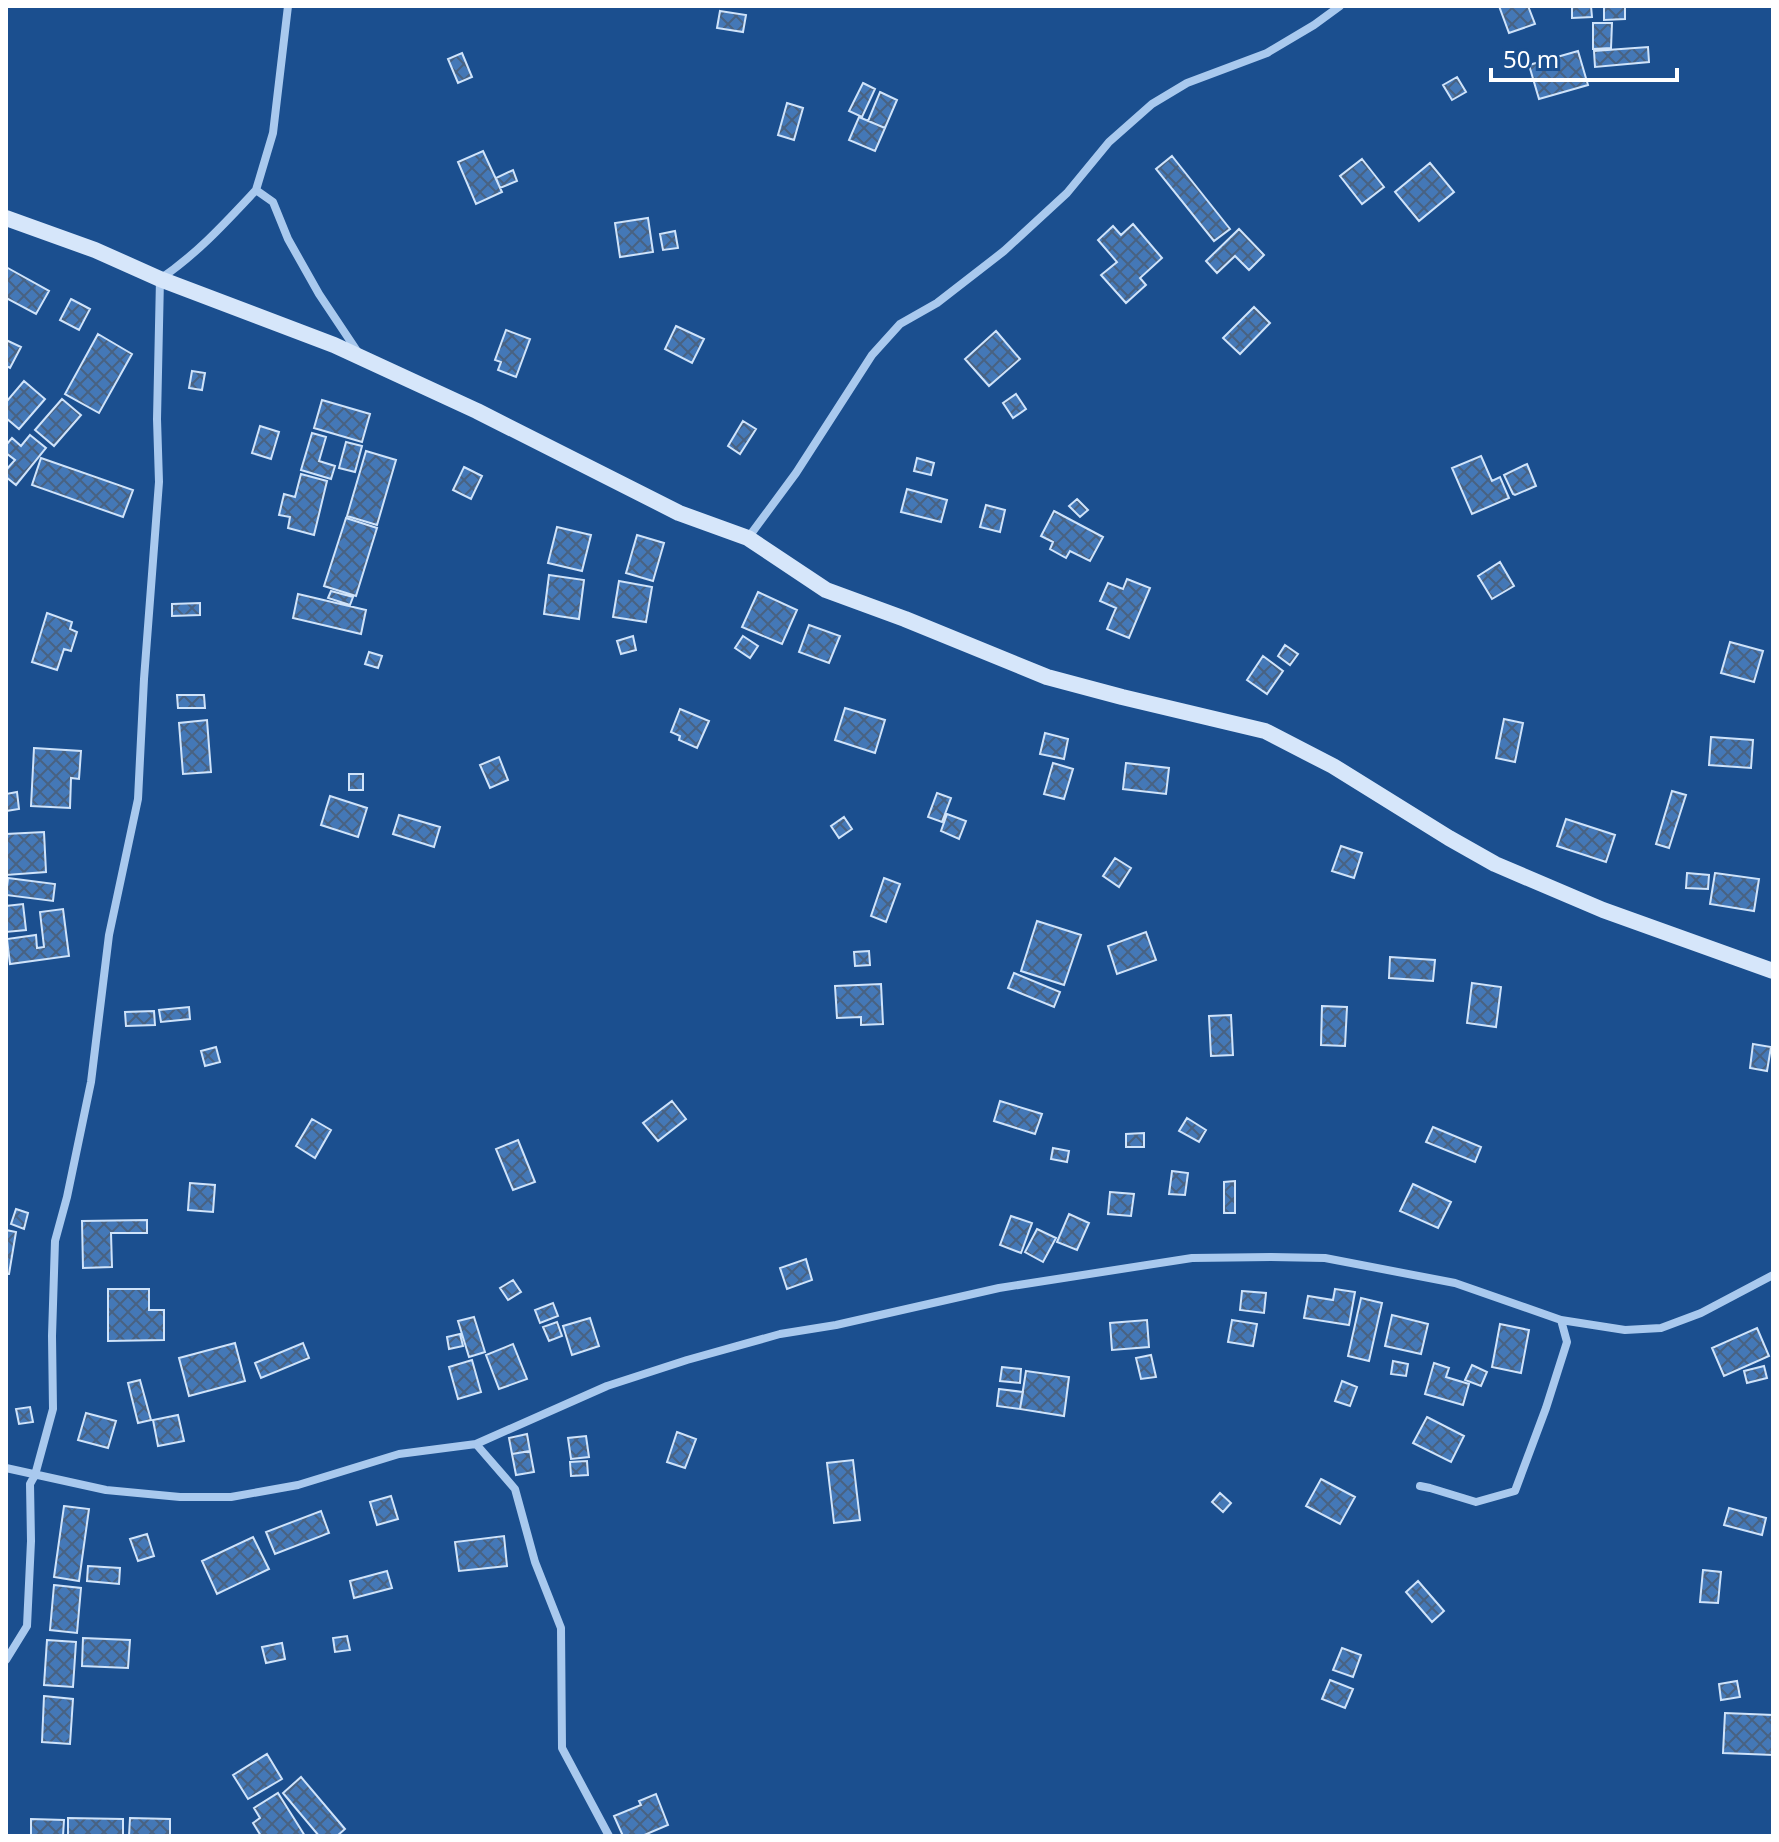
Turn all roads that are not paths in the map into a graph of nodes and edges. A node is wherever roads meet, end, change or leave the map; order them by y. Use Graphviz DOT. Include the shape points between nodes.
graph roads {
  1 [pos="288,6"];
  2 [pos="1340,6"];
  3 [pos="256,190"];
  4 [pos="6,218"];
  5 [pos="160,279"];
  6 [pos="361,357"];
  7 [pos="748,538"];
  8 [pos="1773,971"];
  9 [pos="1773,1275"];
  10 [pos="1561,1320"];
  11 [pos="476,1444"];
  12 [pos="6,1468"];
  13 [pos="35,1475"];
  14 [pos="1420,1486"];
  15 [pos="6,1660"];
  16 [pos="609,1836"];
  1 -- 3 [label="street" via="273,133"];
  2 -- 7 [label="street" via="1267,53 1187,83 1152,104 1004,251 937,303 900,324 872,355"];
  3 -- 5 [label="street" via="222,228"];
  3 -- 6 [label="street" via="273,202 319,294"];
  4 -- 5 [label="street"];
  5 -- 6 [label="street"];
  5 -- 13 [label="street" via="159,482 138,799 109,935 91,1082 55,1241 53,1409"];
  6 -- 7 [label="street" via="679,513"];
  7 -- 8 [label="street" via="826,590 1047,677 1265,731 1495,864 1603,910"];
  9 -- 10 [label="street" via="1661,1328 1625,1330"];
  10 -- 11 [label="street" via="1455,1283 1325,1258 1192,1258 999,1288 780,1334 607,1386"];
  10 -- 14 [label="street" via="1567,1342 1515,1491 1476,1502"];
  11 -- 13 [label="street" via="399,1454 298,1485 231,1497 106,1490"];
  11 -- 16 [label="street" via="515,1489 561,1628 562,1748"];
  12 -- 13 [label="street"];
  13 -- 15 [label="street" via="30,1484 27,1626"];
}
